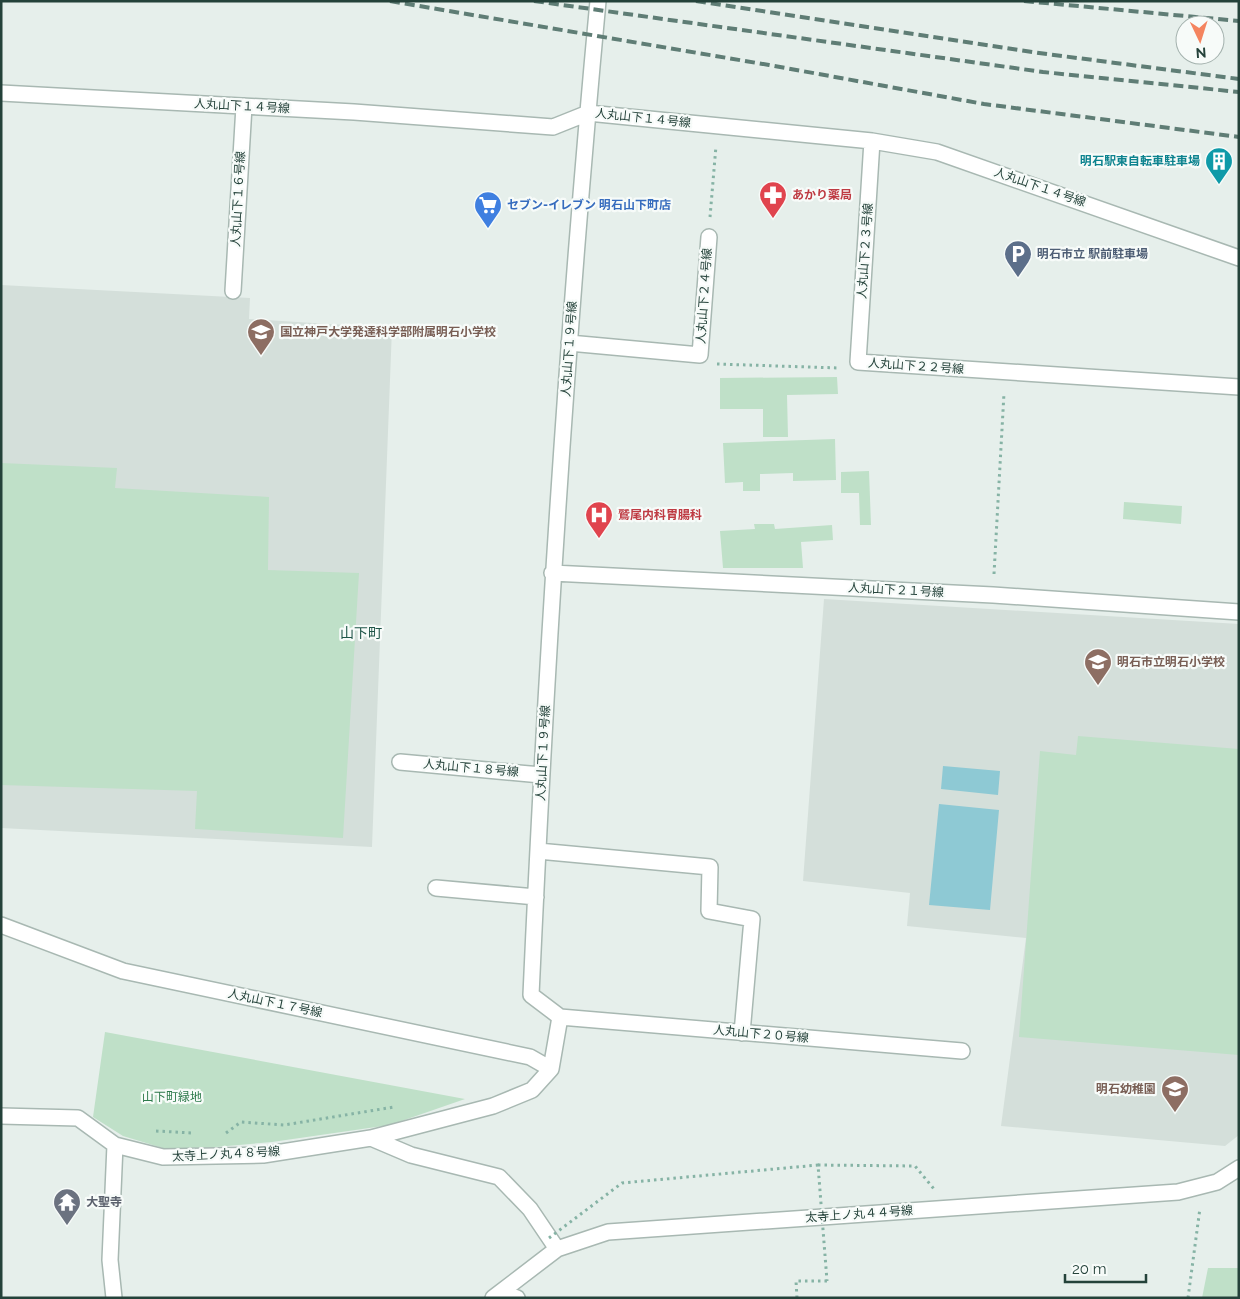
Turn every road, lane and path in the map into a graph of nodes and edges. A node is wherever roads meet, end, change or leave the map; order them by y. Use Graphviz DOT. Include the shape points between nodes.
graph roads {
  1 [pos="598,1"];
  2 [pos="1,93"];
  3 [pos="244,106"];
  4 [pos="588,113"];
  5 [pos="718,126"];
  6 [pos="872,141"];
  7 [pos="709,237"];
  8 [pos="1239,258"];
  9 [pos="233,291"];
  10 [pos="569,343"];
  11 [pos="700,354"];
  12 [pos="858,362"];
  13 [pos="1005,372"];
  14 [pos="1239,387"];
  15 [pos="552,573"];
  16 [pos="993,595"];
  17 [pos="1239,612"];
  18 [pos="400,762"];
  19 [pos="541,775"];
  20 [pos="538,851"];
  21 [pos="436,888"];
  22 [pos="536,897"];
  23 [pos="1,925"];
  24 [pos="560,1017"];
  25 [pos="742,1033"];
  26 [pos="962,1051"];
  27 [pos="551,1069"];
  28 [pos="1,1116"];
  29 [pos="405,1129"];
  30 [pos="195,1133"];
  31 [pos="218,1134"];
  32 [pos="372,1138"];
  33 [pos="115,1145"];
  34 [pos="137,1150"];
  35 [pos="818,1165"];
  36 [pos="1239,1168"];
  37 [pos="1203,1186"];
  38 [pos="949,1208"];
  39 [pos="553,1243"];
  40 [pos="497,1295"];
  41 [pos="114,1298"];
  42 [pos="517,1298"];
  43 [pos="797,1298"];
  44 [pos="1188,1298"];
  1 -- 4 [label="street, 人丸山下１９号線"];
  2 -- 3 [label="street, 人丸山下１４号線"];
  3 -- 4 [label="street, 人丸山下１４号線" via="553,127"];
  3 -- 9 [label="street, 人丸山下１６号線"];
  4 -- 5 [label="street, 人丸山下１４号線"];
  4 -- 10 [label="street, 人丸山下１９号線"];
  5 -- 6 [label="street, 人丸山下１４号線"];
  5 -- 7 [label="path"];
  6 -- 8 [label="street, 人丸山下１４号線" via="937,152"];
  6 -- 12 [label="street, 人丸山下２３号線"];
  7 -- 11 [label="street, 人丸山下２４号線"];
  10 -- 11 [label="street"];
  10 -- 15 [label="street, 人丸山下１９号線"];
  11 -- 12 [label="path, 人丸山下２２号線" via="706,364 843,368"];
  12 -- 13 [label="street, 人丸山下２２号線"];
  13 -- 14 [label="street, 人丸山下２２号線"];
  13 -- 16 [label="path"];
  15 -- 16 [label="street, 人丸山下２１号線"];
  15 -- 19 [label="street, 人丸山下１９号線"];
  16 -- 17 [label="street, 人丸山下２１号線"];
  18 -- 19 [label="street, 人丸山下１８号線"];
  19 -- 20 [label="street, 人丸山下１９号線"];
  20 -- 22 [label="street, 人丸山下１９号線"];
  20 -- 25 [label="street" via="710,866 709,911 752,919"];
  21 -- 22 [label="street"];
  22 -- 24 [label="street, 人丸山下１９号線" via="531,995"];
  23 -- 27 [label="street, 人丸山下１７号線" via="123,971 530,1057"];
  24 -- 25 [label="street, 人丸山下２０号線"];
  24 -- 27 [label="street"];
  25 -- 26 [label="street, 人丸山下２０号線"];
  27 -- 29 [label="street" via="532,1090 493,1106"];
  28 -- 33 [label="street" via="78,1118"];
  29 -- 31 [label="path" via="396,1107 284,1125 241,1122 225,1134"];
  29 -- 32 [label="street"];
  30 -- 34 [label="path" via="150,1131"];
  32 -- 34 [label="street, 太寺上ノ丸４８号線" via="264,1154 163,1157"];
  32 -- 39 [label="street" via="411,1155 499,1177 530,1209"];
  33 -- 34 [label="street, 太寺上ノ丸４８号線"];
  33 -- 41 [label="street" via="110,1260"];
  35 -- 38 [label="path" via="915,1166"];
  35 -- 39 [label="path, bridge" via="622,1183"];
  35 -- 43 [label="path, bridge" via="827,1281 796,1281"];
  36 -- 37 [label="street, 太寺上ノ丸４４号線" via="1217,1182"];
  37 -- 38 [label="street, 太寺上ノ丸４４号線" via="1178,1192"];
  37 -- 44 [label="path"];
  38 -- 39 [label="street, 太寺上ノ丸４４号線" via="608,1232"];
  39 -- 40 [label="street, 太寺上ノ丸４４号線"];
  40 -- 42 [label="street"];
}
